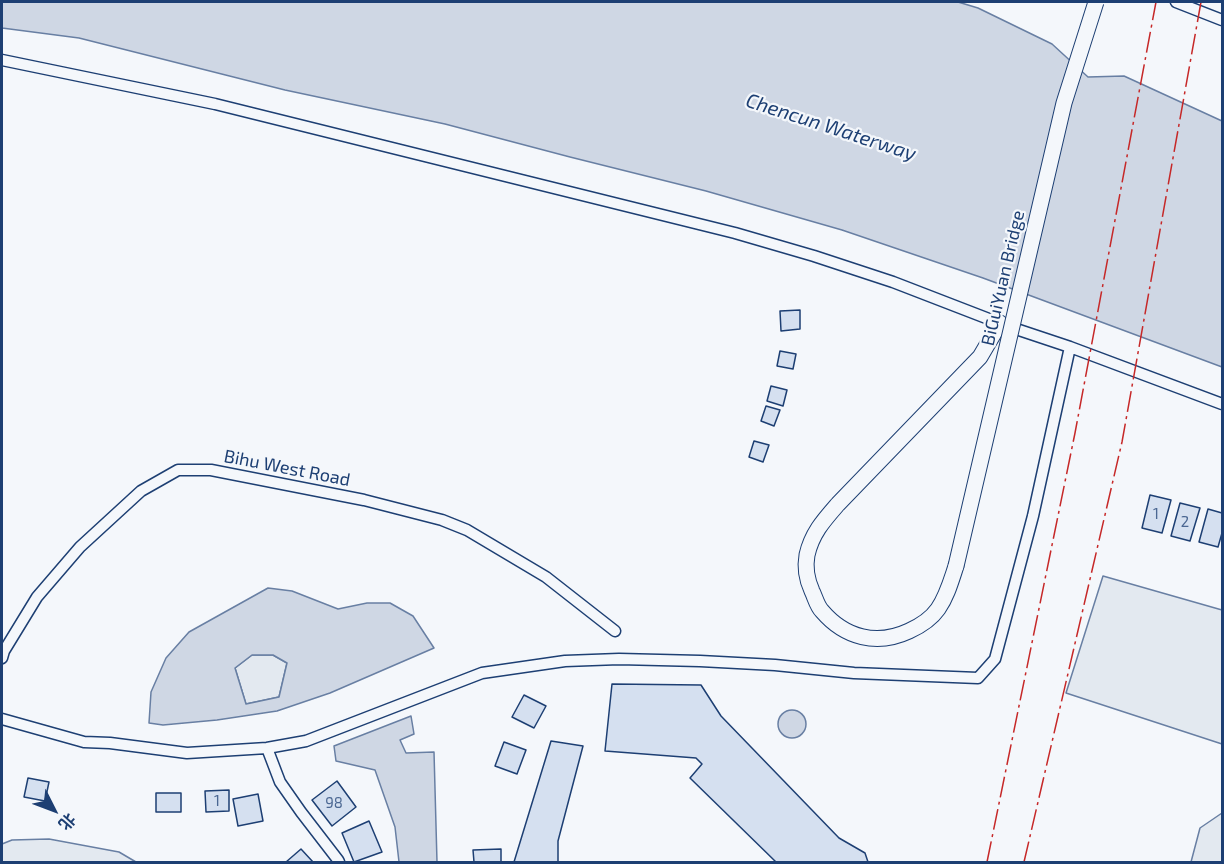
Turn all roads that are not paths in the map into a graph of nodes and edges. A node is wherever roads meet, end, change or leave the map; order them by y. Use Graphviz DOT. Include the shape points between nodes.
graph roads {
  1 [pos="1088,2"];
  2 [pos="1096,2"];
  3 [pos="1176,2"];
  4 [pos="1222,16"];
  5 [pos="2,60"];
  6 [pos="1004,325"];
  7 [pos="1070,347"];
  8 [pos="1222,404"];
  9 [pos="952,564"];
  10 [pos="615,631"];
  11 [pos="2,658"];
  12 [pos="2,718"];
  13 [pos="267,748"];
  14 [pos="339,862"];
  1 -- 9 [label="main road, BiGuiYuan Bridge" via="1060,95"];
  2 -- 9 [label="main road, BiGuiYuan Bridge, bridge" via="1064,104"];
  3 -- 4 [label="street"];
  5 -- 6 [label="street" via="215,104 735,233 893,282"];
  6 -- 7 [label="street"];
  6 -- 9 [label="main road" via="990,356 826,529 817,555 818,578 832,609 848,623 867,629 903,625 921,614 934,601"];
  7 -- 8 [label="street"];
  7 -- 13 [label="street" via="1033,516 995,659 978,678 700,661 565,661 482,673 306,741"];
  10 -- 11 [label="street, Bihu West Road" via="546,578 467,530 442,520 364,500 211,471 178,470 141,491 80,547 37,597"];
  12 -- 13 [label="street" via="84,742 187,753"];
  13 -- 14 [label="street" via="280,782"];
}
